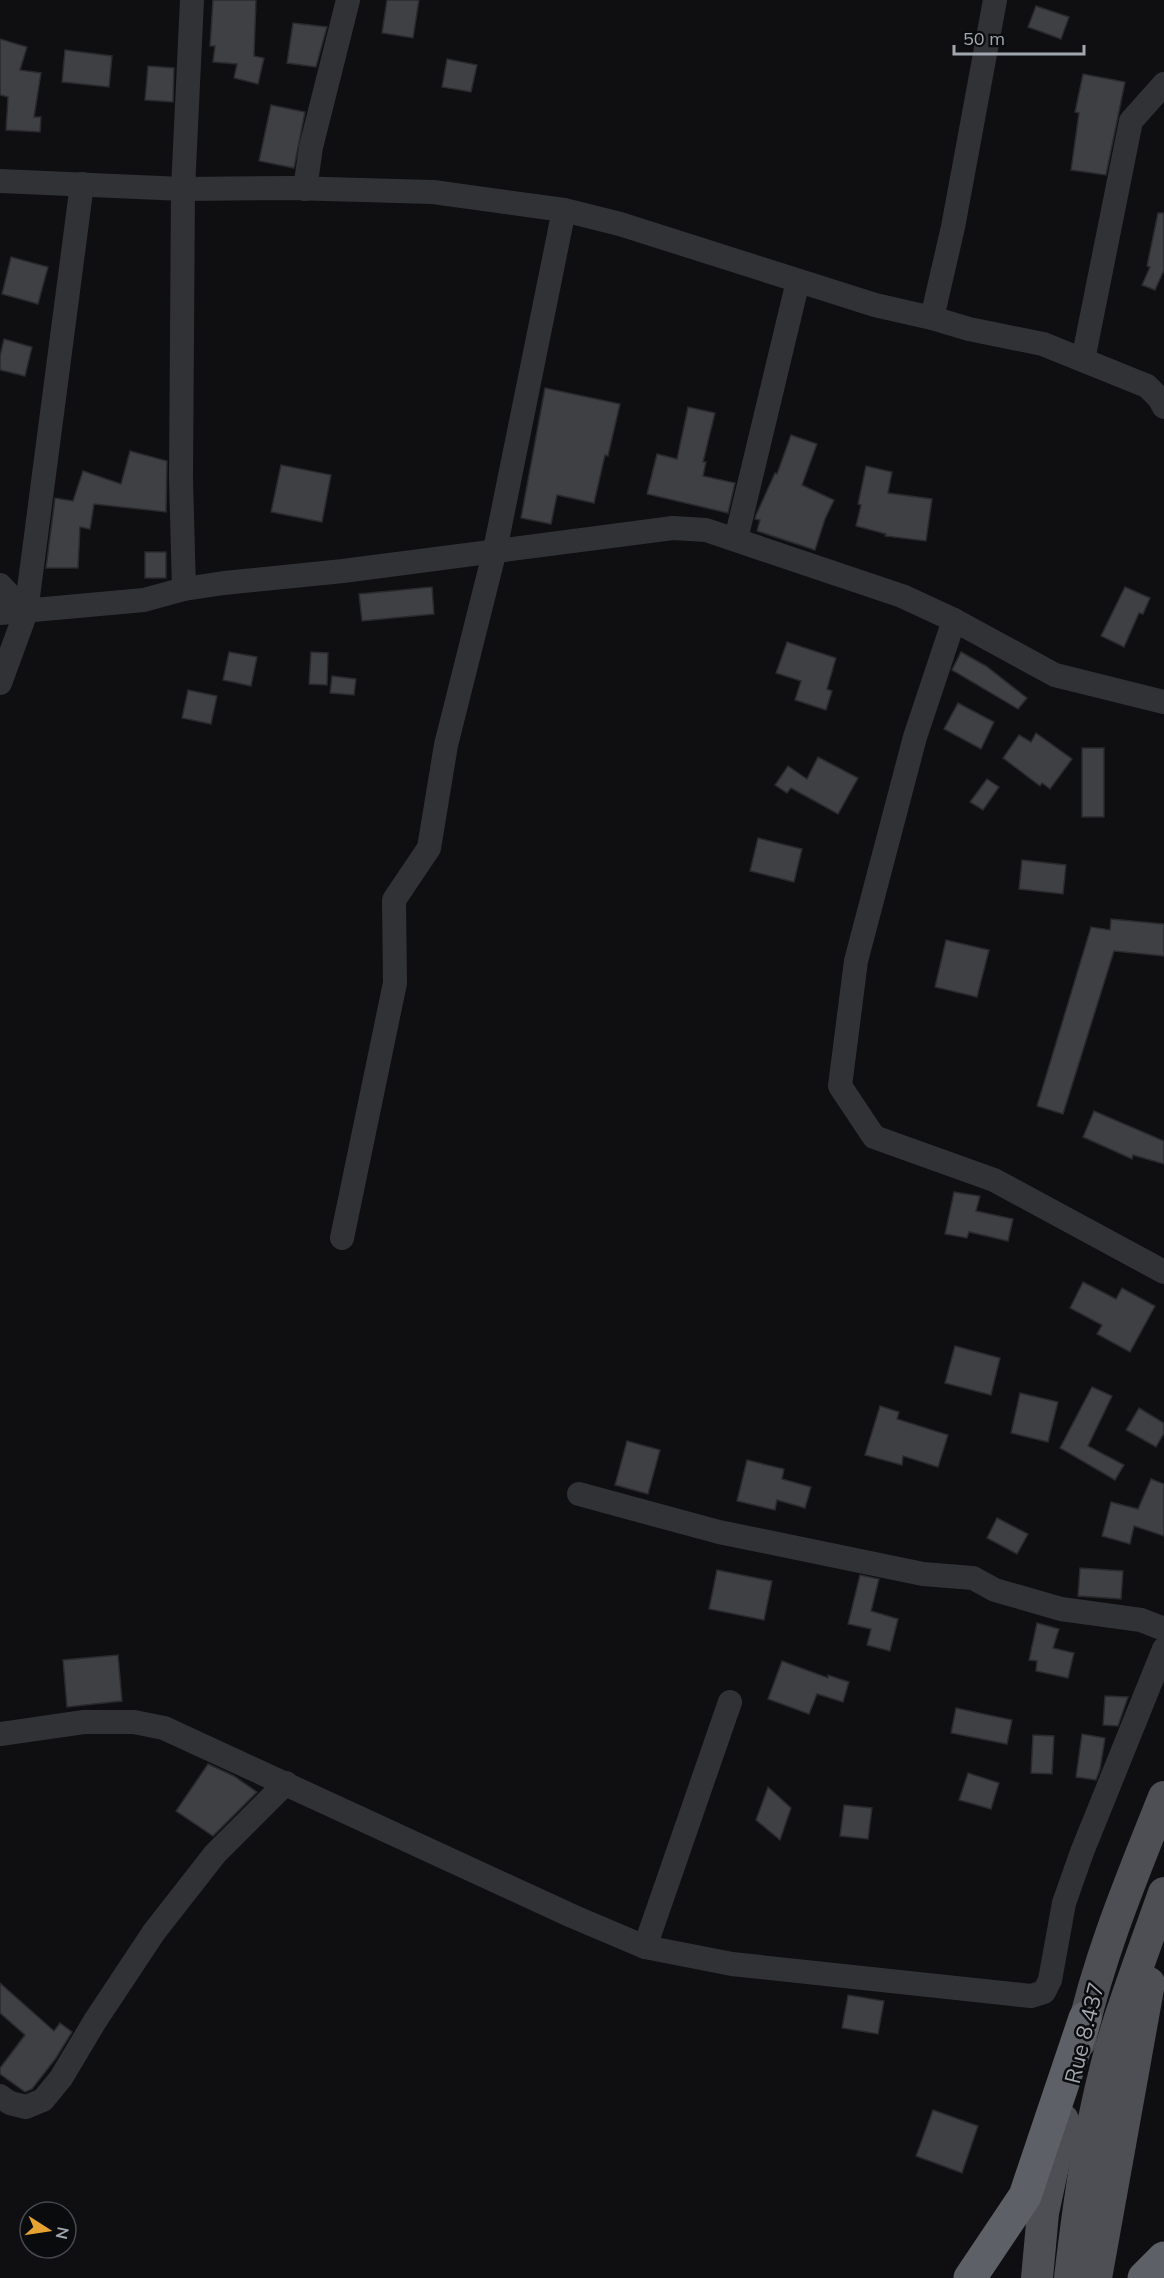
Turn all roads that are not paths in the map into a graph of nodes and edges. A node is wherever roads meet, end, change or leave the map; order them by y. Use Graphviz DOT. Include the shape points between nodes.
graph roads {
  1 [pos="192,0"];
  2 [pos="348,0"];
  3 [pos="995,0"];
  4 [pos="1164,84"];
  5 [pos="0,181"];
  6 [pos="82,184"];
  7 [pos="183,189"];
  8 [pos="305,189"];
  9 [pos="564,210"];
  10 [pos="798,280"];
  11 [pos="932,318"];
  12 [pos="1083,360"];
  13 [pos="1164,407"];
  14 [pos="736,539"];
  15 [pos="495,550"];
  16 [pos="0,585"];
  17 [pos="184,589"];
  18 [pos="26,612"];
  19 [pos="0,613"];
  20 [pos="954,620"];
  21 [pos="0,683"];
  22 [pos="1164,702"];
  23 [pos="342,1238"];
  24 [pos="1164,1272"];
  25 [pos="579,1494"];
  26 [pos="1164,1629"];
  27 [pos="1164,1649"];
  28 [pos="730,1702"];
  29 [pos="0,1734"];
  30 [pos="286,1783"];
  31 [pos="1164,1797"];
  32 [pos="1164,1893"];
  33 [pos="1164,1899"];
  34 [pos="645,1947"];
  35 [pos="1085,2018"];
  36 [pos="0,2096"];
  37 [pos="1164,2258"];
  38 [pos="970,2278"];
  39 [pos="1036,2278"];
  40 [pos="1070,2278"];
  41 [pos="1096,2278"];
  42 [pos="1144,2278"];
  1 -- 7 [label="street"];
  2 -- 8 [label="street" via="311,147"];
  3 -- 11 [label="street"];
  4 -- 12 [label="street" via="1131,121"];
  5 -- 6 [label="street"];
  6 -- 7 [label="street"];
  6 -- 18 [label="street"];
  7 -- 8 [label="street"];
  7 -- 17 [label="street"];
  8 -- 9 [label="street" via="433,192"];
  9 -- 10 [label="street"];
  9 -- 15 [label="street"];
  10 -- 11 [label="street" via="875,305"];
  10 -- 14 [label="street"];
  11 -- 12 [label="street" via="1043,344"];
  12 -- 13 [label="street" via="1148,386"];
  14 -- 15 [label="street" via="706,530 673,528"];
  14 -- 20 [label="street" via="902,596"];
  15 -- 17 [label="street"];
  15 -- 23 [label="street" via="446,745 429,848 394,900 395,983"];
  16 -- 18 [label="street"];
  17 -- 18 [label="street" via="144,600"];
  18 -- 19 [label="street"];
  18 -- 21 [label="street"];
  20 -- 22 [label="street" via="1055,675"];
  20 -- 24 [label="street" via="915,737 856,961 840,1086 873,1137 994,1180"];
  25 -- 26 [label="street" via="730,1534 923,1574 973,1578 995,1590 1061,1609 1141,1620"];
  27 -- 34 [label="street" via="1078,1862 1064,1903 1050,1980 1044,1992 1031,1996 744,1965"];
  28 -- 34 [label="street"];
  29 -- 30 [label="street" via="84,1722 134,1722 164,1728"];
  30 -- 34 [label="street"];
  30 -- 36 [label="street" via="215,1854 154,1932 43,2100 26,2107"];
  31 -- 35 [label="main road, Rue 8.437" via="1117,1918"];
  32 -- 40 [label="main road, Rue 8.437" via="1120,2020 1096,2109"];
  33 -- 41 [label="main road"];
  35 -- 38 [label="highway" via="1025,2196"];
  35 -- 39 [label="main road, Rue 8.437" via="1043,2213"];
  37 -- 42 [label="highway"];
}
